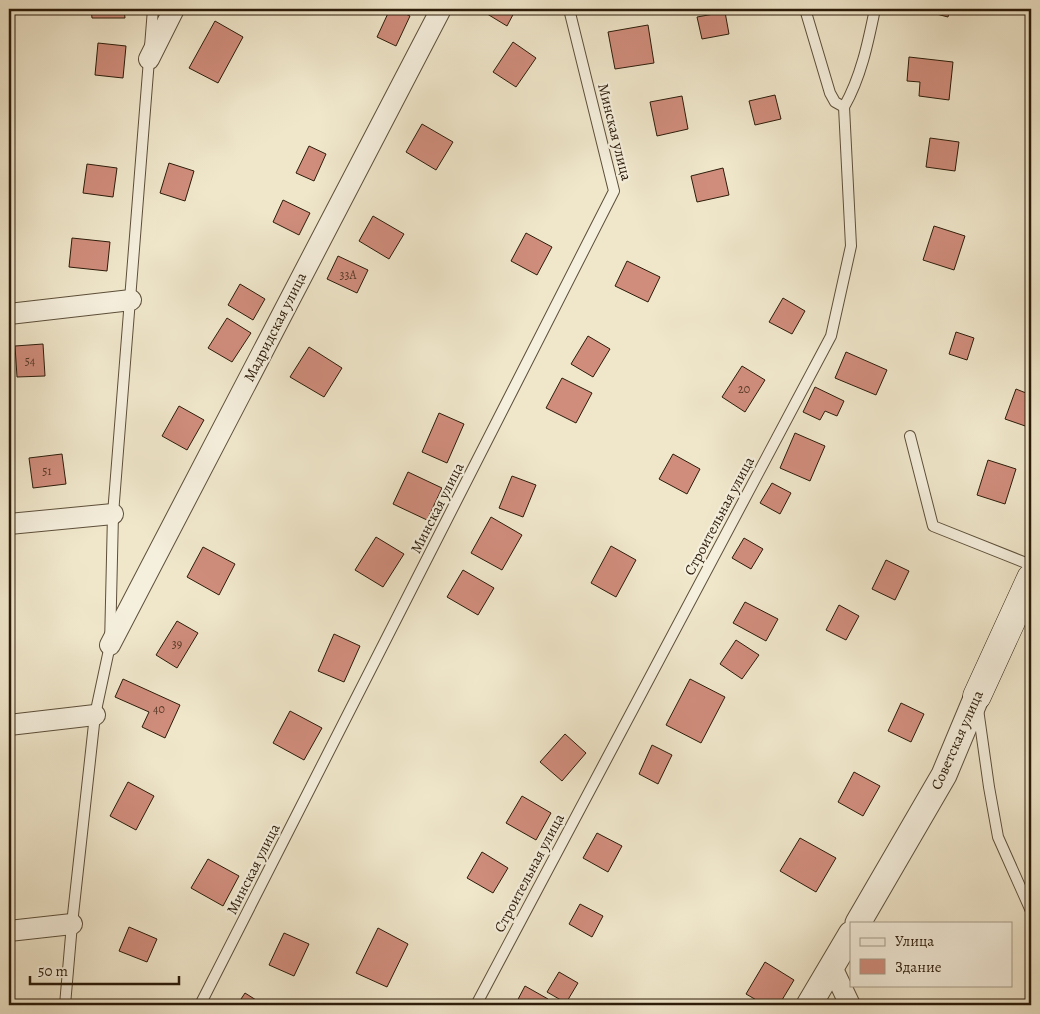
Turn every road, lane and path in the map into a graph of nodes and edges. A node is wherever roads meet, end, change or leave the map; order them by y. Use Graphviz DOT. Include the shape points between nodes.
graph roads {
  1 [pos="153,9"];
  2 [pos="174,9"];
  3 [pos="440,9"];
  4 [pos="569,9"];
  5 [pos="805,9"];
  6 [pos="875,9"];
  7 [pos="149,59"];
  8 [pos="844,108"];
  9 [pos="131,300"];
  10 [pos="9,314"];
  11 [pos="910,436"];
  12 [pos="114,514"];
  13 [pos="9,524"];
  14 [pos="1031,565"];
  15 [pos="1031,578"];
  16 [pos="110,645"];
  17 [pos="977,696"];
  18 [pos="95,715"];
  19 [pos="9,725"];
  20 [pos="1031,911"];
  21 [pos="859,922"];
  22 [pos="72,924"];
  23 [pos="9,931"];
  24 [pos="850,936"];
  25 [pos="832,967"];
  26 [pos="65,1005"];
  27 [pos="200,1005"];
  28 [pos="476,1005"];
  29 [pos="809,1005"];
  30 [pos="850,1005"];
  1 -- 7 [label="lane"];
  2 -- 7 [label="street"];
  3 -- 16 [label="street, Мадридская улица"];
  4 -- 27 [label="lane, Минская улица" via="614,191"];
  5 -- 8 [label="lane" via="830,93"];
  6 -- 8 [label="lane, Строительная улица" via="865,54 853,92"];
  7 -- 9 [label="lane"];
  8 -- 28 [label="lane, Строительная улица" via="851,246 831,336"];
  9 -- 10 [label="street"];
  9 -- 12 [label="lane"];
  11 -- 14 [label="lane" via="933,526"];
  12 -- 13 [label="street"];
  12 -- 16 [label="lane"];
  15 -- 17 [label="main road, Советская улица"];
  16 -- 18 [label="lane"];
  17 -- 20 [label="lane" via="998,837"];
  17 -- 21 [label="street, Советская улица" via="944,775"];
  18 -- 19 [label="street"];
  18 -- 22 [label="lane"];
  22 -- 23 [label="street"];
  22 -- 26 [label="lane"];
  24 -- 25 [label="street"];
  25 -- 29 [label="street"];
  25 -- 30 [label="street"];
}
